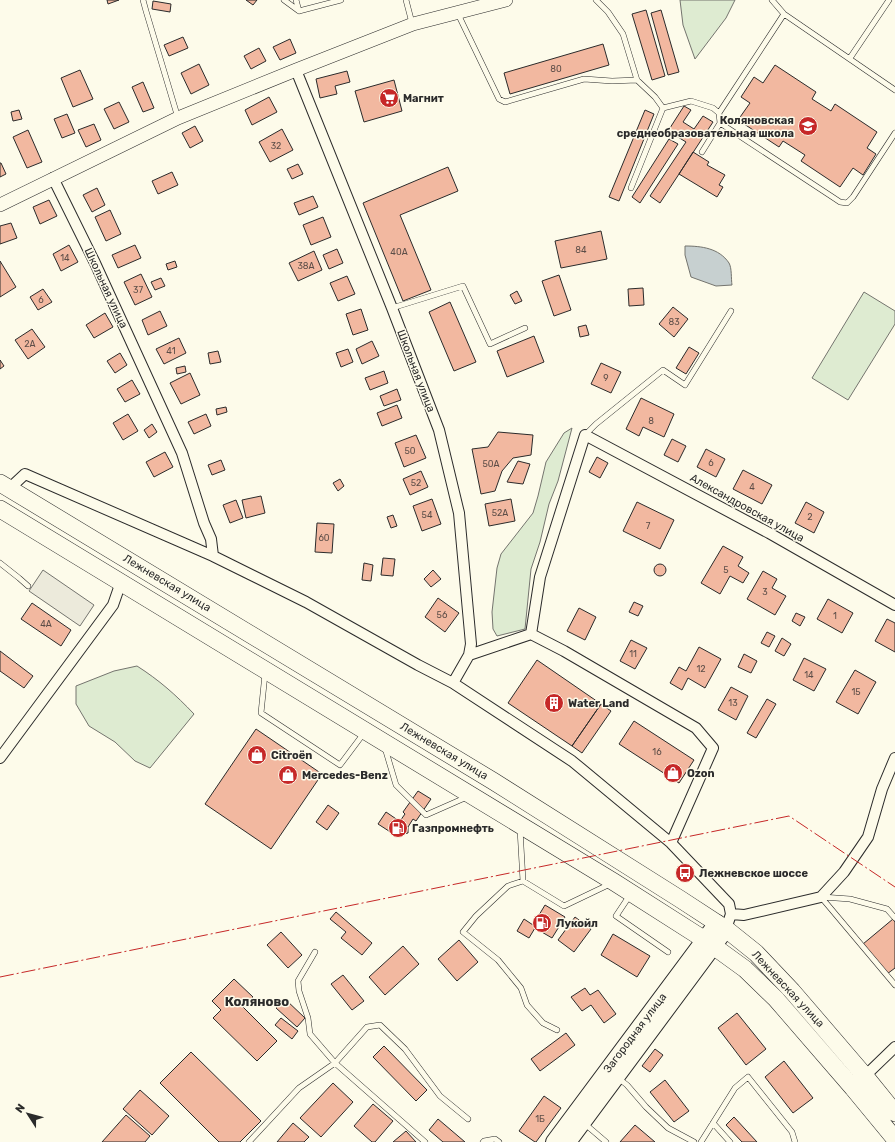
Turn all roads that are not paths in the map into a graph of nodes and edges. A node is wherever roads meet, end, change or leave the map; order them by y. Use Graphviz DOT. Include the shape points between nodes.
graph roads {
  1 [pos="143,0"];
  2 [pos="284,0"];
  3 [pos="296,0"];
  4 [pos="341,0"];
  5 [pos="406,0"];
  6 [pos="506,0"];
  7 [pos="596,0"];
  8 [pos="772,0"];
  9 [pos="889,0"];
  10 [pos="299,11"];
  11 [pos="458,13"];
  12 [pos="784,14"];
  13 [pos="412,24"];
  14 [pos="850,58"];
  15 [pos="296,70"];
  16 [pos="637,80"];
  17 [pos="895,90"];
  18 [pos="663,108"];
  19 [pos="719,113"];
  20 [pos="177,118"];
  21 [pos="720,123"];
  22 [pos="895,133"];
  23 [pos="702,152"];
  24 [pos="53,178"];
  25 [pos="631,188"];
  26 [pos="0,205"];
  27 [pos="392,308"];
  28 [pos="731,311"];
  29 [pos="525,328"];
  30 [pos="585,435"];
  31 [pos="5,486"];
  32 [pos="0,509"];
  33 [pos="213,556"];
  34 [pos="0,563"];
  35 [pos="121,582"];
  36 [pos="28,586"];
  37 [pos="895,605"];
  38 [pos="531,634"];
  39 [pos="469,655"];
  40 [pos="265,670"];
  41 [pos="453,683"];
  42 [pos="366,730"];
  43 [pos="383,741"];
  44 [pos="0,758"];
  45 [pos="895,758"];
  46 [pos="471,795"];
  47 [pos="519,824"];
  48 [pos="671,843"];
  49 [pos="524,881"];
  50 [pos="614,882"];
  51 [pos="632,893"];
  52 [pos="821,897"];
  53 [pos="895,918"];
  54 [pos="725,922"];
  55 [pos="709,943"];
  56 [pos="315,952"];
  57 [pos="668,952"];
  58 [pos="895,985"];
  59 [pos="557,1030"];
  60 [pos="895,1047"];
  61 [pos="335,1062"];
  62 [pos="865,1076"];
  63 [pos="617,1077"];
  64 [pos="895,1113"];
  65 [pos="468,1118"];
  66 [pos="582,1123"];
  67 [pos="713,1123"];
  68 [pos="895,1139"];
  69 [pos="570,1141"];
  70 [pos="249,1142"];
  71 [pos="425,1142"];
  72 [pos="483,1142"];
  73 [pos="499,1142"];
  74 [pos="554,1142"];
  75 [pos="606,1142"];
  76 [pos="694,1142"];
  77 [pos="701,1142"];
  78 [pos="730,1142"];
  79 [pos="795,1142"];
  1 -- 20 [label="lane"];
  2 -- 10 [label="lane"];
  3 -- 10 [label="lane"];
  4 -- 10 [label="lane"];
  5 -- 13 [label="lane"];
  6 -- 11 [label="street"];
  7 -- 16 [label="lane" via="623,34"];
  8 -- 12 [label="lane"];
  9 -- 14 [label="lane"];
  11 -- 13 [label="street"];
  11 -- 16 [label="lane" via="499,99 505,102 584,79"];
  12 -- 14 [label="lane"];
  12 -- 19 [label="lane"];
  13 -- 15 [label="street"];
  14 -- 17 [label="lane"];
  15 -- 20 [label="street"];
  15 -- 27 [label="street, Школьная улица"];
  16 -- 18 [label="lane"];
  18 -- 19 [label="lane" via="691,101 713,108"];
  18 -- 25 [label="lane"];
  19 -- 21 [label="lane"];
  20 -- 24 [label="street"];
  21 -- 22 [label="lane" via="840,202 847,203"];
  21 -- 23 [label="lane"];
  24 -- 26 [label="street"];
  24 -- 33 [label="street, Школьная улица" via="182,453 211,539"];
  27 -- 29 [label="lane" via="463,286 490,344"];
  27 -- 39 [label="street, Школьная улица" via="439,430 459,513"];
  28 -- 30 [label="lane" via="685,385 662,370"];
  30 -- 37 [label="street, Александровская улица" via="769,533"];
  30 -- 38 [label="street" via="540,577"];
  31 -- 33 [label="street" via="25,474"];
  31 -- 54 [label="highway, Лежневская улица" via="492,781 680,899"];
  32 -- 35 [label="highway, Лежневская улица"];
  33 -- 41 [label="street" via="306,602"];
  34 -- 36 [label="lane"];
  35 -- 40 [label="highway, Лежневская улица"];
  35 -- 44 [label="street" via="113,605"];
  38 -- 39 [label="street"];
  38 -- 48 [label="street" via="696,728 713,748"];
  39 -- 41 [label="street, Школьная улица"];
  40 -- 42 [label="highway, Лежневская улица"];
  40 -- 42 [label="lane" via="261,713 340,765"];
  41 -- 48 [label="street" via="572,761"];
  42 -- 43 [label="highway, Лежневская улица"];
  43 -- 46 [label="highway, Лежневская улица"];
  43 -- 46 [label="lane" via="396,785 426,815"];
  45 -- 52 [label="street" via="882,789 868,837 844,872"];
  46 -- 47 [label="highway, Лежневская улица"];
  47 -- 49 [label="lane"];
  47 -- 50 [label="highway, Лежневская улица"];
  48 -- 54 [label="street" via="729,904"];
  49 -- 50 [label="lane" via="564,906"];
  49 -- 59 [label="lane" via="508,886 463,932 498,960 521,988 527,1005 543,1023"];
  50 -- 51 [label="highway, Лежневская улица"];
  51 -- 55 [label="highway, Лежневская улица"];
  51 -- 57 [label="lane" via="616,916"];
  52 -- 53 [label="lane" via="850,899 887,909"];
  52 -- 54 [label="street"];
  52 -- 58 [label="lane"];
  54 -- 55 [label="main road, Загородная улица"];
  54 -- 62 [label="highway, Лежневская улица" via="792,991"];
  55 -- 63 [label="main road, Загородная улица"];
  55 -- 68 [label="highway, Лежневская улица" via="745,969 776,999"];
  55 -- 74 [label="main road, Загородная улица"];
  56 -- 61 [label="lane" via="298,981 299,991 308,1018 310,1034"];
  60 -- 62 [label="street"];
  61 -- 65 [label="lane" via="367,1027 380,1025 405,1049 440,1096"];
  61 -- 70 [label="lane" via="299,1088"];
  61 -- 71 [label="lane"];
  62 -- 64 [label="highway, Лежневская улица"];
  63 -- 66 [label="main road, Загородная улица"];
  63 -- 76 [label="lane" via="668,1128"];
  66 -- 69 [label="main road, Загородная улица"];
  66 -- 75 [label="lane"];
  67 -- 77 [label="lane"];
  67 -- 78 [label="lane"];
  67 -- 79 [label="lane" via="735,1088 748,1077 792,1132"];
  72 -- 73 [label="lane" via="495,1139"];
}
